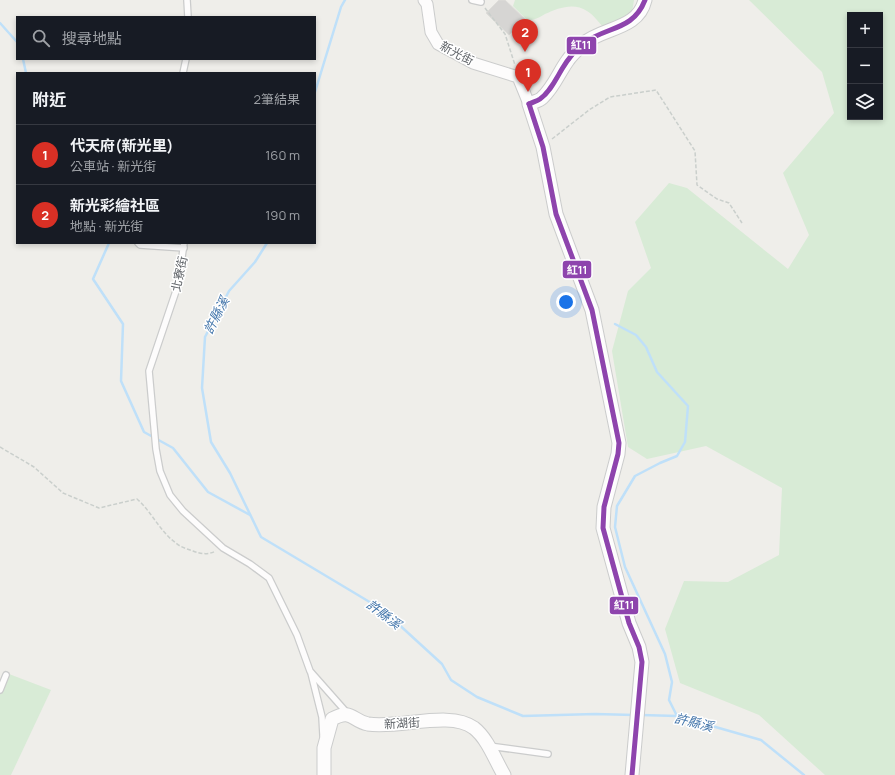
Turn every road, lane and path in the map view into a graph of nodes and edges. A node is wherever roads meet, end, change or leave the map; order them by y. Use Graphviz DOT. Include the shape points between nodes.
graph roads {
  1 [pos="187,0"];
  2 [pos="424,0"];
  3 [pos="472,0"];
  4 [pos="645,0"];
  5 [pos="481,2"];
  6 [pos="188,16"];
  7 [pos="186,60"];
  8 [pos="183,72"];
  9 [pos="518,77"];
  10 [pos="528,104"];
  11 [pos="543,147"];
  12 [pos="742,222"];
  13 [pos="140,244"];
  14 [pos="184,245"];
  15 [pos="0,447"];
  16 [pos="223,548"];
  17 [pos="310,671"];
  18 [pos="6,675"];
  19 [pos="0,690"];
  20 [pos="348,714"];
  21 [pos="488,745"];
  22 [pos="324,748"];
  23 [pos="548,754"];
  24 [pos="324,775"];
  25 [pos="504,775"];
  26 [pos="632,775"];
  1 -- 6 [label="lane"];
  2 -- 9 [label="street, 新光街" via="427,4 431,32 438,44 473,63"];
  3 -- 5 [label="lane"];
  4 -- 10 [label="street" via="639,15 584,43 568,60 542,98"];
  5 -- 9 [label="path" via="505,34"];
  7 -- 8 [label="lane"];
  9 -- 10 [label="street"];
  10 -- 11 [label="street"];
  11 -- 12 [label="path" via="610,96 656,90 695,151 696,185 717,199 729,203"];
  11 -- 26 [label="street" via="556,214 592,310 619,443 604,507 603,528 642,662"];
  13 -- 14 [label="lane"];
  14 -- 16 [label="lane, 北寮街" via="178,286 148,371 156,449 160,471 170,494 183,511"];
  15 -- 16 [label="path" via="34,467 63,493 99,508 137,499 146,506 176,544 198,553 209,554"];
  16 -- 17 [label="lane, 北寮街" via="269,578 297,635"];
  17 -- 20 [label="lane"];
  17 -- 22 [label="lane, 北寮街" via="322,717"];
  18 -- 19 [label="lane"];
  20 -- 21 [label="street, 新湖街" via="367,724 448,720 463,723 474,728"];
  20 -- 22 [label="street" via="332,719"];
  21 -- 23 [label="lane"];
  21 -- 25 [label="street, 新湖街"];
  22 -- 24 [label="street"];
}
